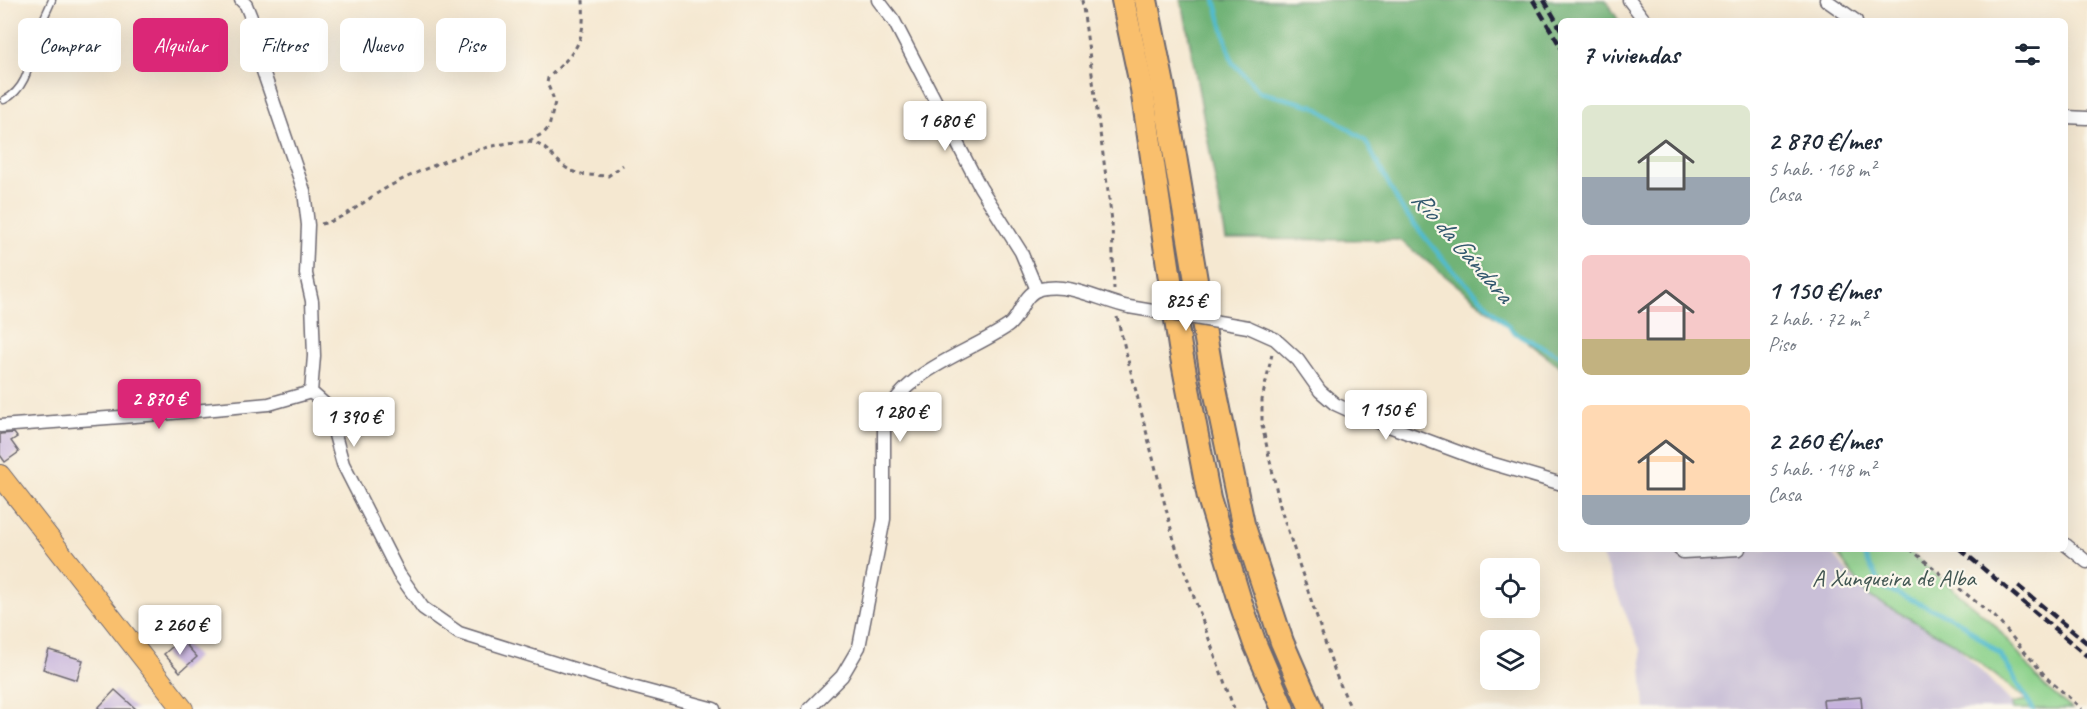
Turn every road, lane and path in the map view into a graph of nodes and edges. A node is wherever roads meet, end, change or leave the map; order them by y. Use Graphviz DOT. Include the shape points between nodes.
graph roads {
  1 [pos="52,0"];
  2 [pos="241,0"];
  3 [pos="583,0"];
  4 [pos="878,0"];
  5 [pos="1082,0"];
  6 [pos="1123,0"];
  7 [pos="1146,0"];
  8 [pos="1629,0"];
  9 [pos="1826,0"];
  10 [pos="1643,18"];
  11 [pos="1852,18"];
  12 [pos="4,100"];
  13 [pos="2068,117"];
  14 [pos="2087,118"];
  15 [pos="527,141"];
  16 [pos="623,165"];
  17 [pos="308,225"];
  18 [pos="1037,290"];
  19 [pos="1114,304"];
  20 [pos="1275,339"];
  21 [pos="311,392"];
  22 [pos="0,426"];
  23 [pos="0,474"];
  24 [pos="1558,483"];
  25 [pos="0,487"];
  26 [pos="2068,547"];
  27 [pos="1914,552"];
  28 [pos="2087,562"];
  29 [pos="171,709"];
  30 [pos="183,709"];
  31 [pos="714,709"];
  32 [pos="809,709"];
  33 [pos="1234,709"];
  34 [pos="1283,709"];
  35 [pos="1311,709"];
  36 [pos="1351,709"];
  37 [pos="2082,709"];
  1 -- 12 [label="lane" via="28,70 16,93"];
  2 -- 17 [label="street" via="254,25 263,71 304,191"];
  3 -- 15 [label="path" via="584,31 580,41 548,78 555,102 549,128"];
  4 -- 18 [label="street" via="894,21 980,187 1021,252"];
  5 -- 19 [label="path" via="1112,220"];
  6 -- 34 [label="highway" via="1142,89 1180,347 1209,498 1255,644"];
  7 -- 35 [label="highway" via="1242,524 1282,642"];
  8 -- 10 [label="street"];
  9 -- 11 [label="street"];
  13 -- 14 [label="street"];
  15 -- 16 [label="path" via="543,145 569,170 608,176"];
  15 -- 17 [label="path" via="488,148 422,169 340,217"];
  17 -- 21 [label="street" via="306,274 312,301 314,356"];
  18 -- 19 [label="street" via="1068,287"];
  18 -- 32 [label="street" via="1011,325 933,367 907,386 891,405 884,419 884,519 859,647 842,676"];
  19 -- 20 [label="street, bridge" via="1248,327"];
  19 -- 33 [label="path" via="1175,544"];
  20 -- 24 [label="street" via="1335,404 1480,460"];
  20 -- 36 [label="path" via="1262,400 1262,425 1281,510"];
  21 -- 22 [label="street" via="269,404"];
  21 -- 31 [label="street" via="327,406 343,464 399,574 423,608 459,633"];
  23 -- 30 [label="main road"];
  25 -- 29 [label="main road"];
  26 -- 28 [label="street"];
  27 -- 37 [label="path" via="1995,617 2048,679"];
}
